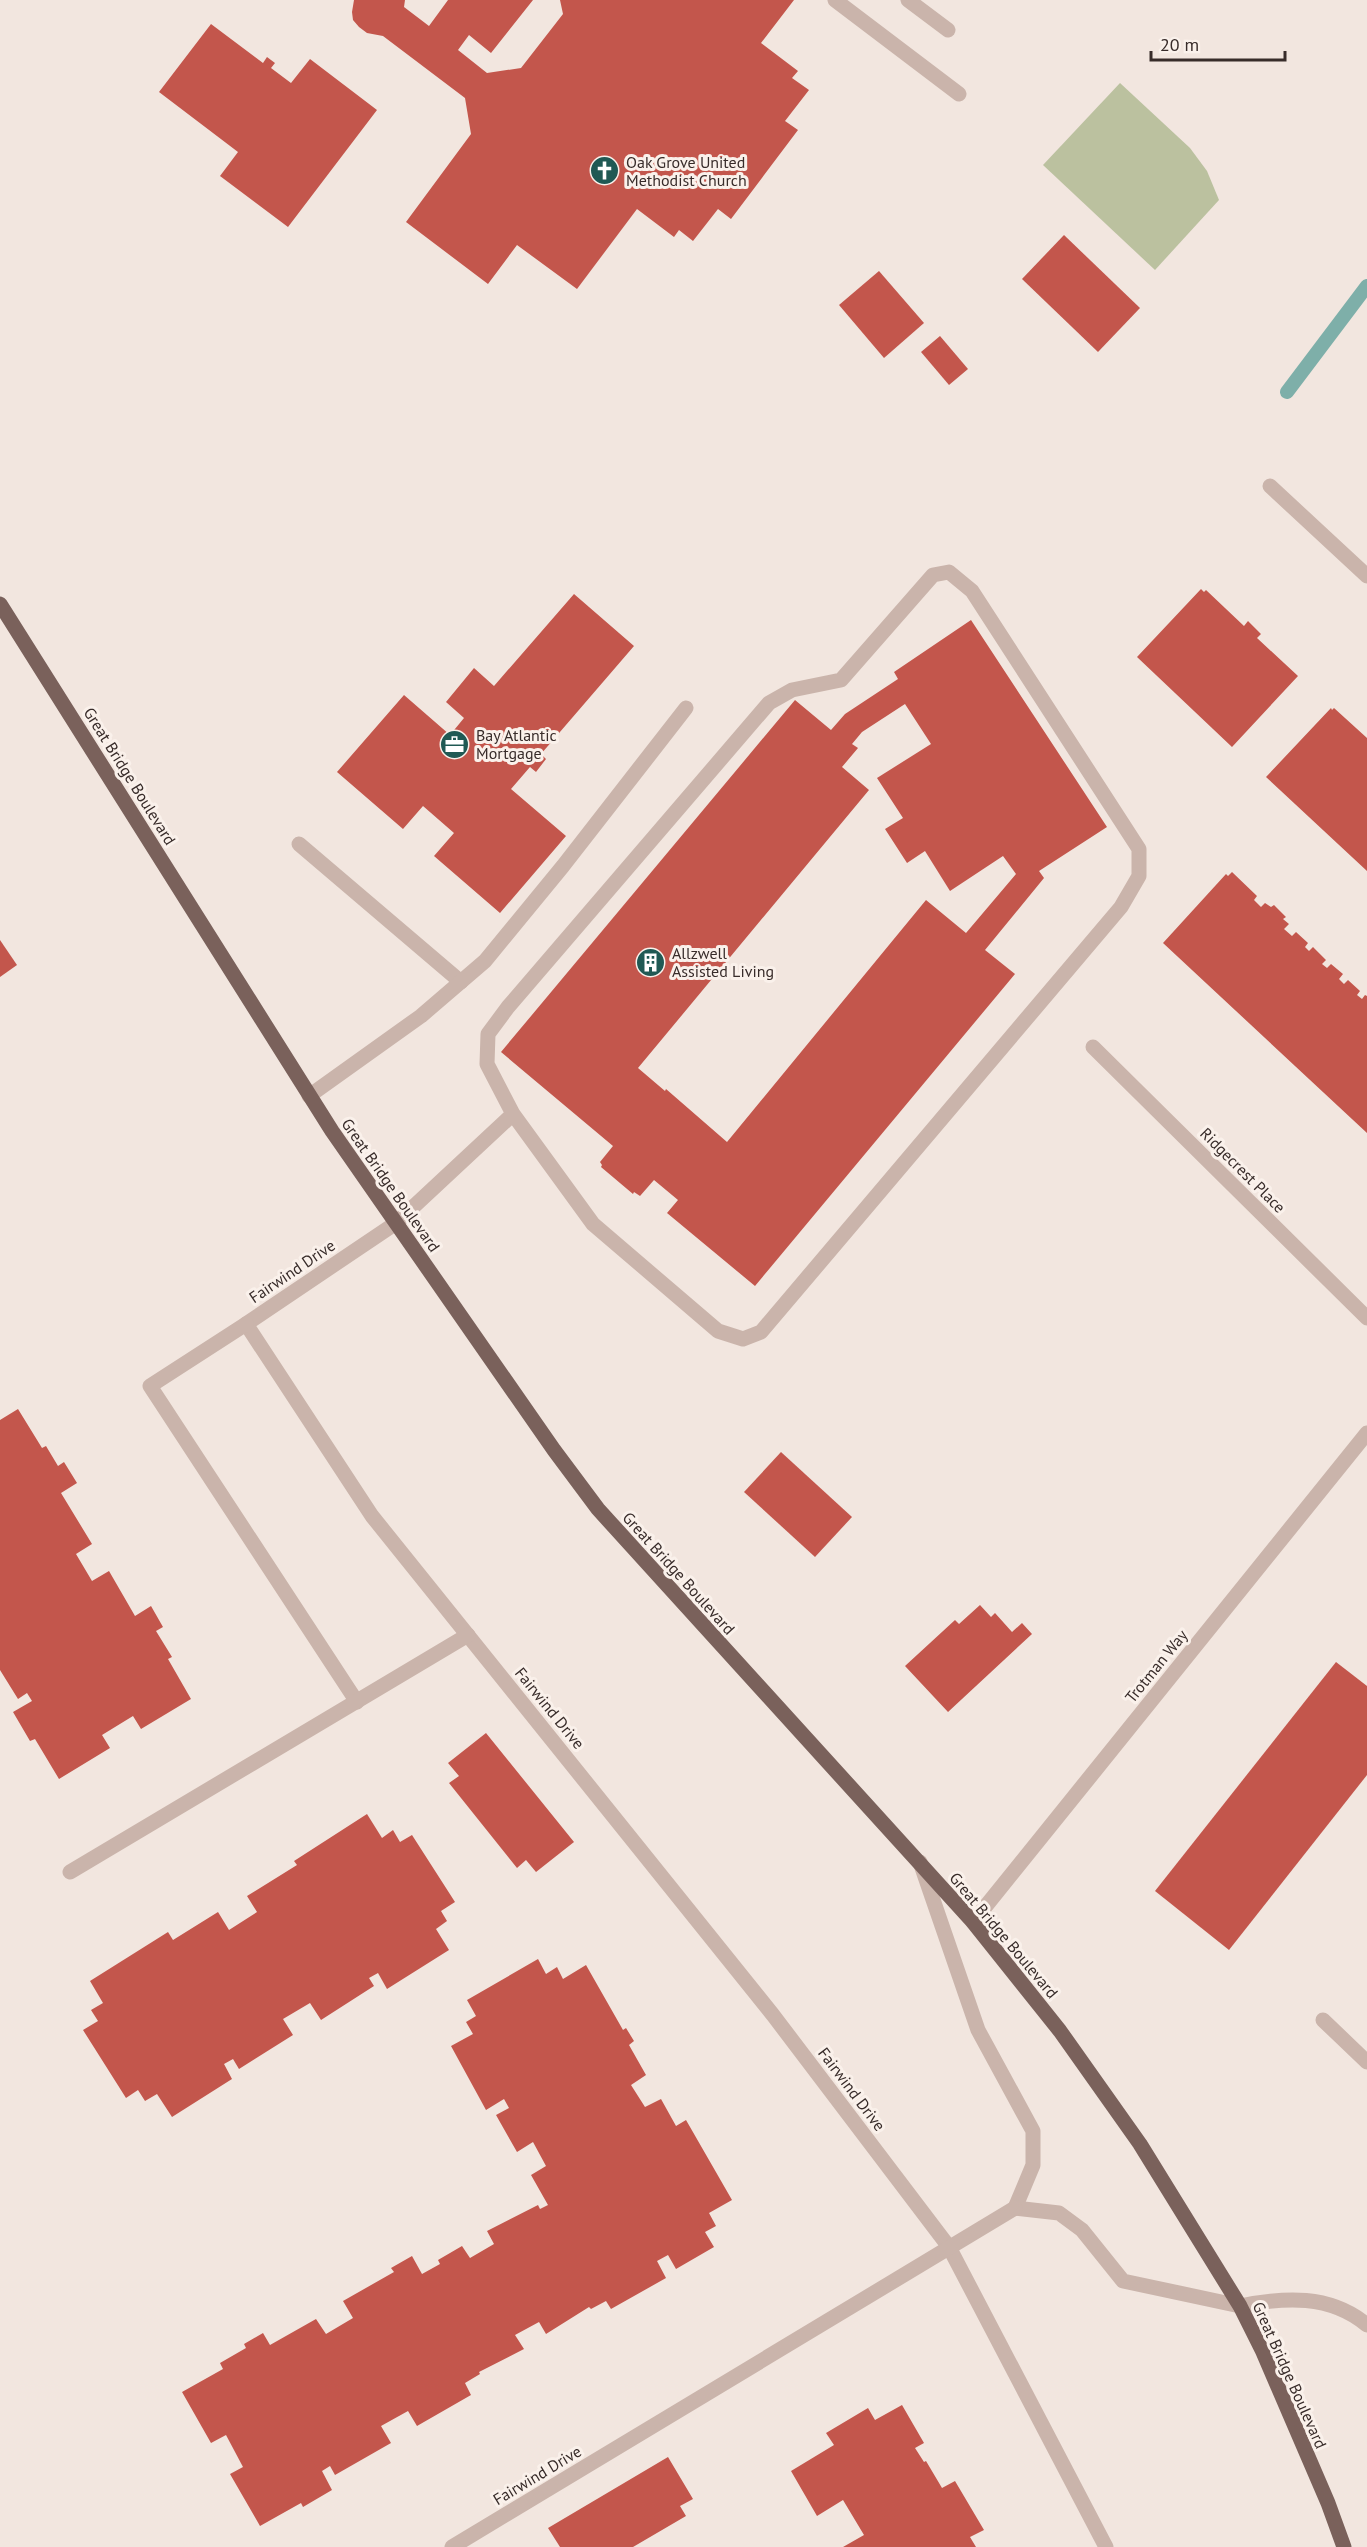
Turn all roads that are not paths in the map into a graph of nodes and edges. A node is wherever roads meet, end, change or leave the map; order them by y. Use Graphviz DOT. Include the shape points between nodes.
graph roads {
  1 [pos="836,0"];
  2 [pos="908,0"];
  3 [pos="948,30"];
  4 [pos="959,94"];
  5 [pos="1270,486"];
  6 [pos="1367,576"];
  7 [pos="0,604"];
  8 [pos="686,708"];
  9 [pos="299,844"];
  10 [pos="461,982"];
  11 [pos="1093,1047"];
  12 [pos="309,1096"];
  13 [pos="513,1114"];
  14 [pos="396,1223"];
  15 [pos="1367,1318"];
  16 [pos="246,1324"];
  17 [pos="1367,1433"];
  18 [pos="468,1635"];
  19 [pos="357,1702"];
  20 [pos="920,1863"];
  21 [pos="70,1872"];
  22 [pos="973,1922"];
  23 [pos="1323,2020"];
  24 [pos="1367,2062"];
  25 [pos="1015,2208"];
  26 [pos="950,2247"];
  27 [pos="1240,2306"];
  28 [pos="1367,2325"];
  29 [pos="452,2547"];
  30 [pos="1106,2547"];
  31 [pos="1344,2547"];
  1 -- 4 [label="street"];
  2 -- 3 [label="street"];
  5 -- 6 [label="street"];
  7 -- 12 [label="main road, Great Bridge Boulevard"];
  8 -- 10 [label="street" via="563,866 484,961"];
  9 -- 10 [label="street"];
  10 -- 12 [label="street" via="421,1016"];
  11 -- 15 [label="street, Ridgecrest Place"];
  12 -- 14 [label="main road, Great Bridge Boulevard"];
  13 -- 13 [label="street" via="487,1064 488,1034 769,703 792,690 841,680 933,575 949,572 972,591 1139,849 1139,876 1121,907 761,1332 743,1339 718,1331 593,1224"];
  13 -- 14 [label="street, Fairwind Drive"];
  14 -- 16 [label="street, Fairwind Drive"];
  14 -- 20 [label="main road, Great Bridge Boulevard" via="598,1509"];
  16 -- 18 [label="street, Fairwind Drive" via="372,1516"];
  16 -- 19 [label="street" via="150,1386"];
  17 -- 22 [label="street, Trotman Way"];
  18 -- 19 [label="street"];
  18 -- 26 [label="street, Fairwind Drive" via="773,2015"];
  19 -- 21 [label="street"];
  20 -- 22 [label="main road, Great Bridge Boulevard"];
  20 -- 25 [label="street" via="978,2030 1032,2131 1033,2165"];
  22 -- 27 [label="main road, Great Bridge Boulevard" via="1060,2031 1140,2144"];
  23 -- 24 [label="street"];
  25 -- 26 [label="street, Fairwind Drive"];
  25 -- 27 [label="street" via="1059,2213 1082,2230 1123,2281"];
  26 -- 29 [label="street, Fairwind Drive"];
  26 -- 30 [label="street, Fairwind Drive"];
  27 -- 28 [label="street" via="1277,2299 1311,2300"];
  27 -- 31 [label="main road, Great Bridge Boulevard"];
}
